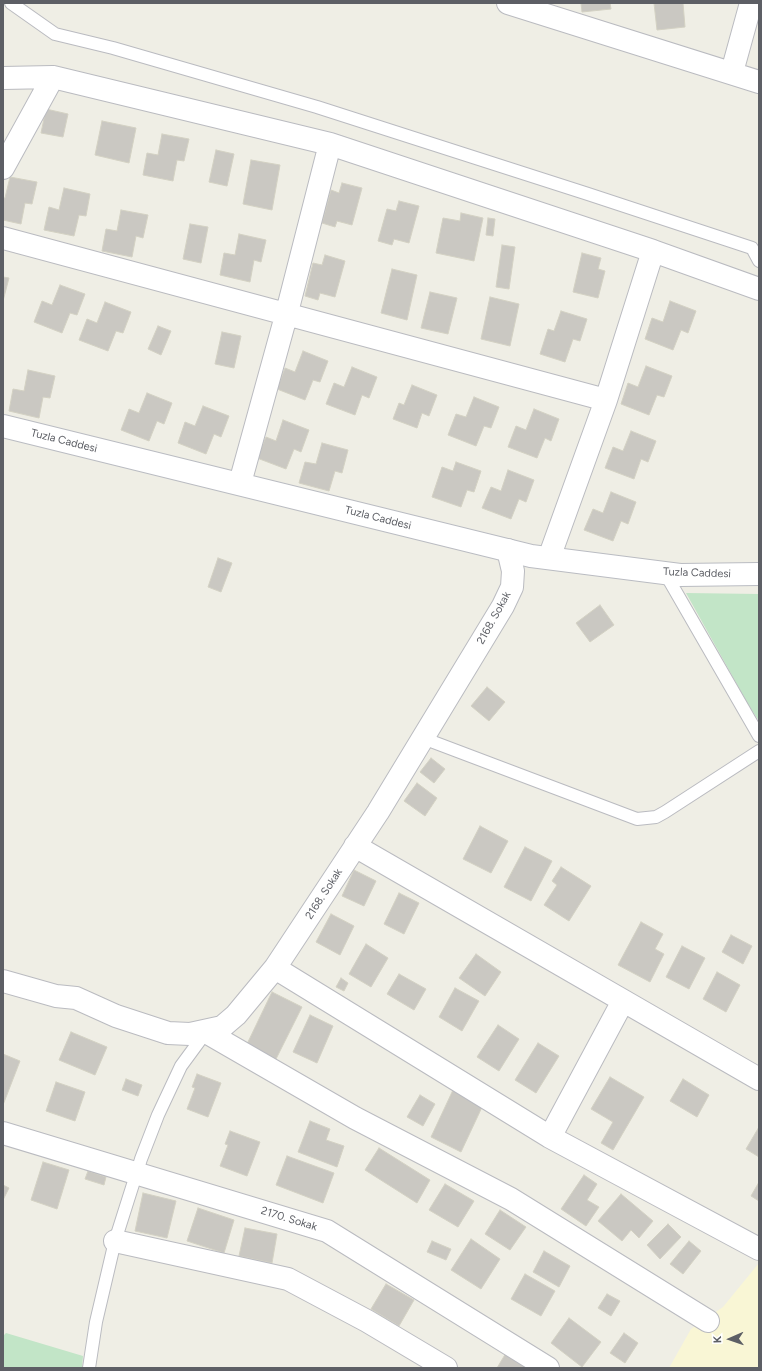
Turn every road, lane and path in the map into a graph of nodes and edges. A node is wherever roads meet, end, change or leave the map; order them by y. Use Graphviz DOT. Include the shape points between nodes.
graph roads {
  1 [pos="11,3"];
  2 [pos="508,3"];
  3 [pos="751,3"];
  4 [pos="732,72"];
  5 [pos="53,76"];
  6 [pos="3,78"];
  7 [pos="759,82"];
  8 [pos="330,144"];
  9 [pos="3,168"];
  10 [pos="3,238"];
  11 [pos="653,251"];
  12 [pos="759,261"];
  13 [pos="759,290"];
  14 [pos="286,316"];
  15 [pos="606,400"];
  16 [pos="3,426"];
  17 [pos="240,483"];
  18 [pos="508,550"];
  19 [pos="549,558"];
  20 [pos="665,573"];
  21 [pos="759,574"];
  22 [pos="759,736"];
  23 [pos="421,738"];
  24 [pos="759,751"];
  25 [pos="355,846"];
  26 [pos="275,968"];
  27 [pos="3,981"];
  28 [pos="623,1001"];
  29 [pos="206,1032"];
  30 [pos="759,1079"];
  31 [pos="3,1133"];
  32 [pos="550,1137"];
  33 [pos="137,1173"];
  34 [pos="115,1241"];
  35 [pos="759,1249"];
  36 [pos="708,1321"];
  37 [pos="89,1368"];
  38 [pos="446,1368"];
  39 [pos="548,1368"];
  1 -- 12 [label="lane" via="55,34 113,48 317,108 596,196 752,248"];
  2 -- 4 [label="street"];
  3 -- 4 [label="street"];
  4 -- 7 [label="street"];
  5 -- 6 [label="street"];
  5 -- 8 [label="street"];
  5 -- 9 [label="street"];
  8 -- 11 [label="street"];
  8 -- 14 [label="street"];
  10 -- 14 [label="street"];
  11 -- 13 [label="street"];
  11 -- 15 [label="street"];
  14 -- 15 [label="street"];
  14 -- 17 [label="street"];
  15 -- 19 [label="street"];
  16 -- 17 [label="street, Tuzla Caddesi"];
  17 -- 18 [label="street, Tuzla Caddesi"];
  18 -- 19 [label="street, Tuzla Caddesi"];
  18 -- 23 [label="street, 2168. Sokak" via="513,571 512,587 503,606"];
  19 -- 20 [label="street, Tuzla Caddesi"];
  20 -- 21 [label="street, Tuzla Caddesi"];
  20 -- 22 [label="lane"];
  23 -- 24 [label="lane" via="636,819 656,817"];
  23 -- 25 [label="street, 2168. Sokak"];
  25 -- 26 [label="street, 2168. Sokak"];
  25 -- 28 [label="street"];
  26 -- 29 [label="street, 2168. Sokak" via="236,1015 222,1027"];
  26 -- 32 [label="street"];
  27 -- 29 [label="street, 2168. Sokak" via="56,996 76,998 116,1016 168,1033"];
  28 -- 30 [label="street"];
  28 -- 32 [label="street"];
  29 -- 33 [label="lane" via="181,1066 158,1115"];
  29 -- 36 [label="street" via="355,1118 511,1199"];
  31 -- 33 [label="street, 2170. Sokak"];
  32 -- 35 [label="street"];
  33 -- 34 [label="lane"];
  33 -- 39 [label="street, 2170. Sokak" via="327,1231"];
  34 -- 37 [label="lane" via="96,1322"];
  34 -- 38 [label="street" via="288,1279 367,1321"];
}
